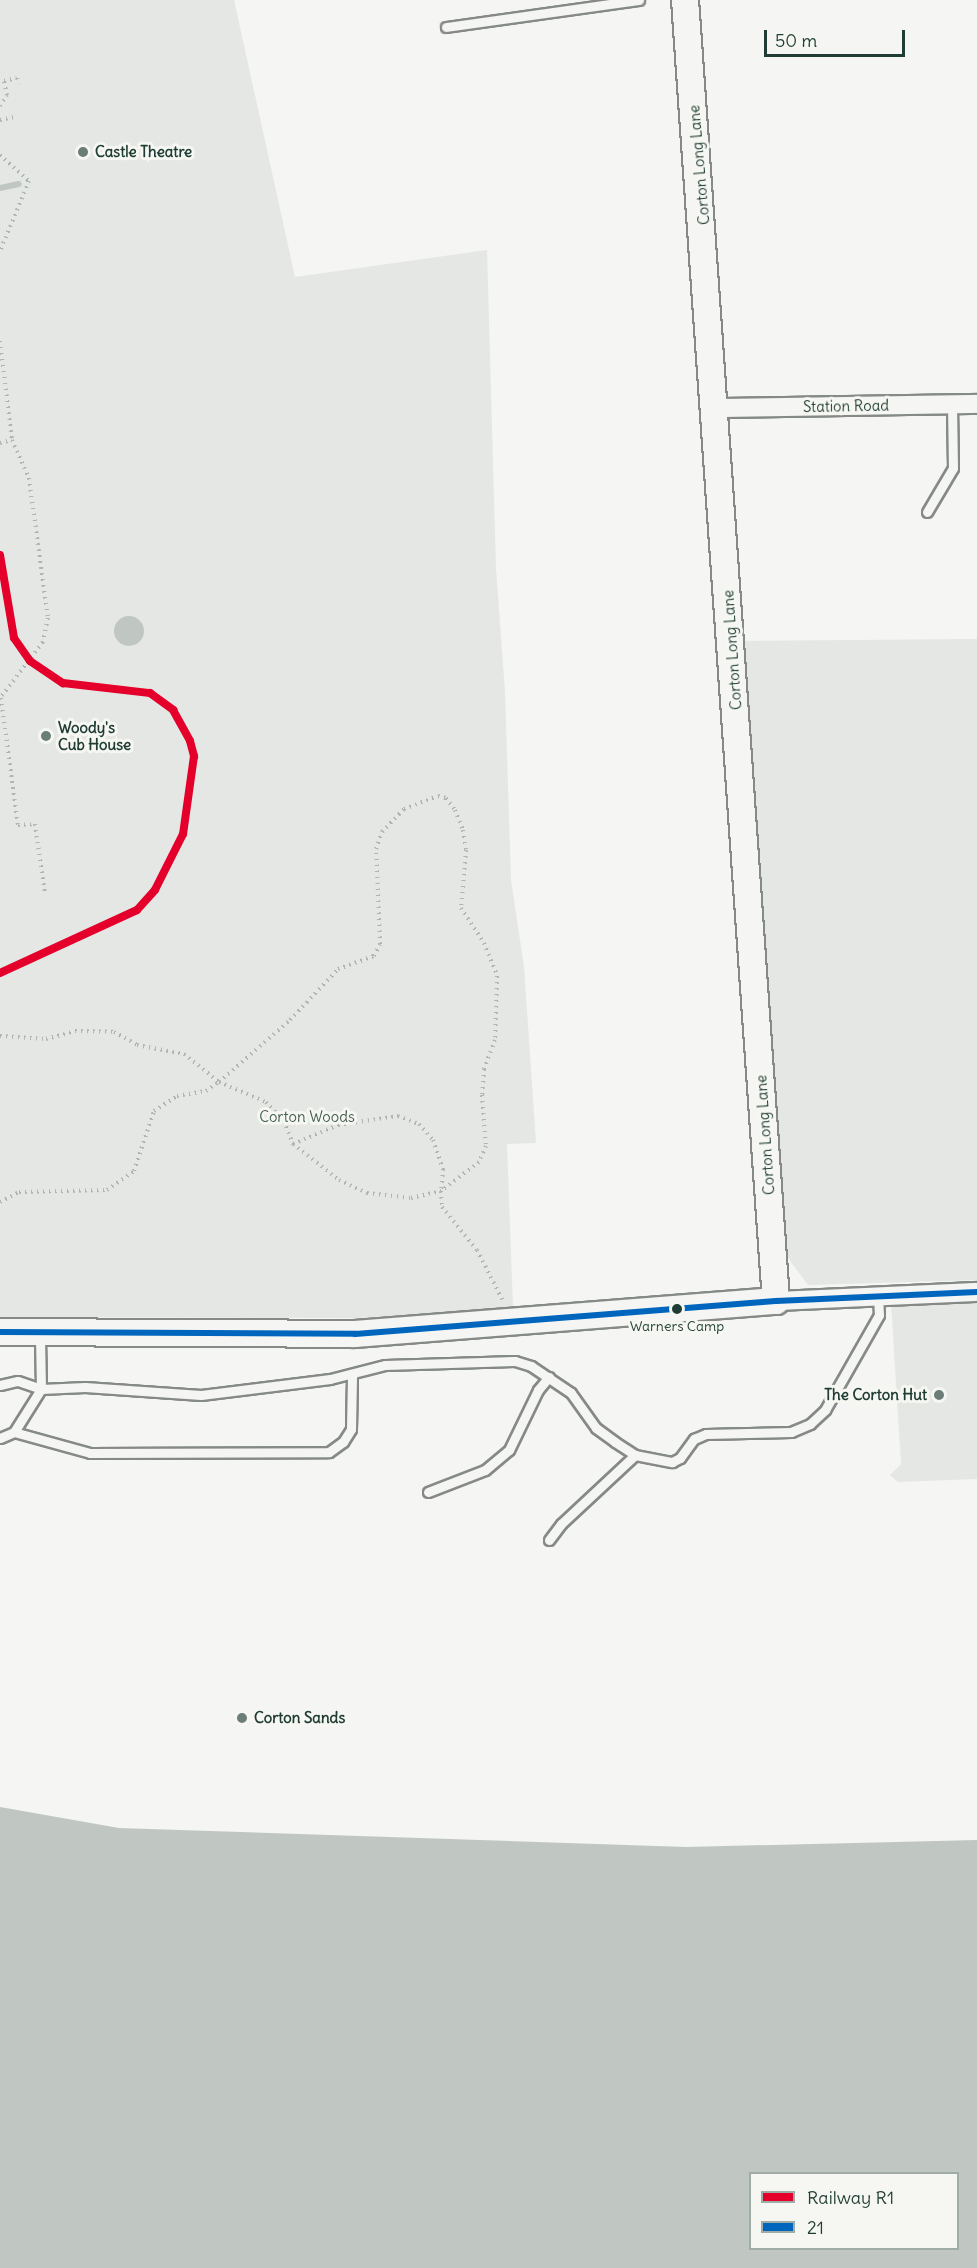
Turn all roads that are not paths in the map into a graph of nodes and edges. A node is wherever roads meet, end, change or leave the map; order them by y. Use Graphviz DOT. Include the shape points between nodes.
graph roads {
  1 [pos="639,0"];
  2 [pos="685,0"];
  3 [pos="446,27"];
  4 [pos="952,404"];
  5 [pos="977,404"];
  6 [pos="716,408"];
  7 [pos="927,512"];
  8 [pos="977,1292"];
  9 [pos="878,1294"];
  10 [pos="777,1301"];
  11 [pos="0,1332"];
  12 [pos="39,1332"];
  13 [pos="352,1375"];
  14 [pos="549,1377"];
  15 [pos="0,1385"];
  16 [pos="41,1389"];
  17 [pos="14,1432"];
  18 [pos="0,1438"];
  19 [pos="635,1455"];
  20 [pos="428,1492"];
  21 [pos="549,1540"];
  1 -- 3 [label="lane"];
  2 -- 6 [label="main road, Corton Long Lane"];
  4 -- 5 [label="street, Station Road"];
  4 -- 6 [label="street, Station Road"];
  4 -- 7 [label="lane" via="953,468"];
  6 -- 10 [label="main road, Corton Long Lane"];
  8 -- 9 [label="street"];
  9 -- 10 [label="street"];
  9 -- 19 [label="lane" via="879,1315 825,1410 810,1424 792,1432 706,1434 694,1439 680,1458 672,1462"];
  10 -- 12 [label="main road" via="355,1334"];
  11 -- 12 [label="main road"];
  12 -- 16 [label="lane"];
  13 -- 14 [label="lane" via="385,1365 515,1361"];
  13 -- 16 [label="lane" via="201,1395 94,1387"];
  13 -- 17 [label="lane" via="351,1429 343,1442 329,1452 90,1453"];
  14 -- 19 [label="lane" via="571,1393 596,1428"];
  14 -- 20 [label="lane" via="538,1390 509,1450 485,1470"];
  15 -- 16 [label="lane" via="18,1381"];
  16 -- 17 [label="lane"];
  17 -- 18 [label="lane"];
  19 -- 21 [label="lane"];
}
